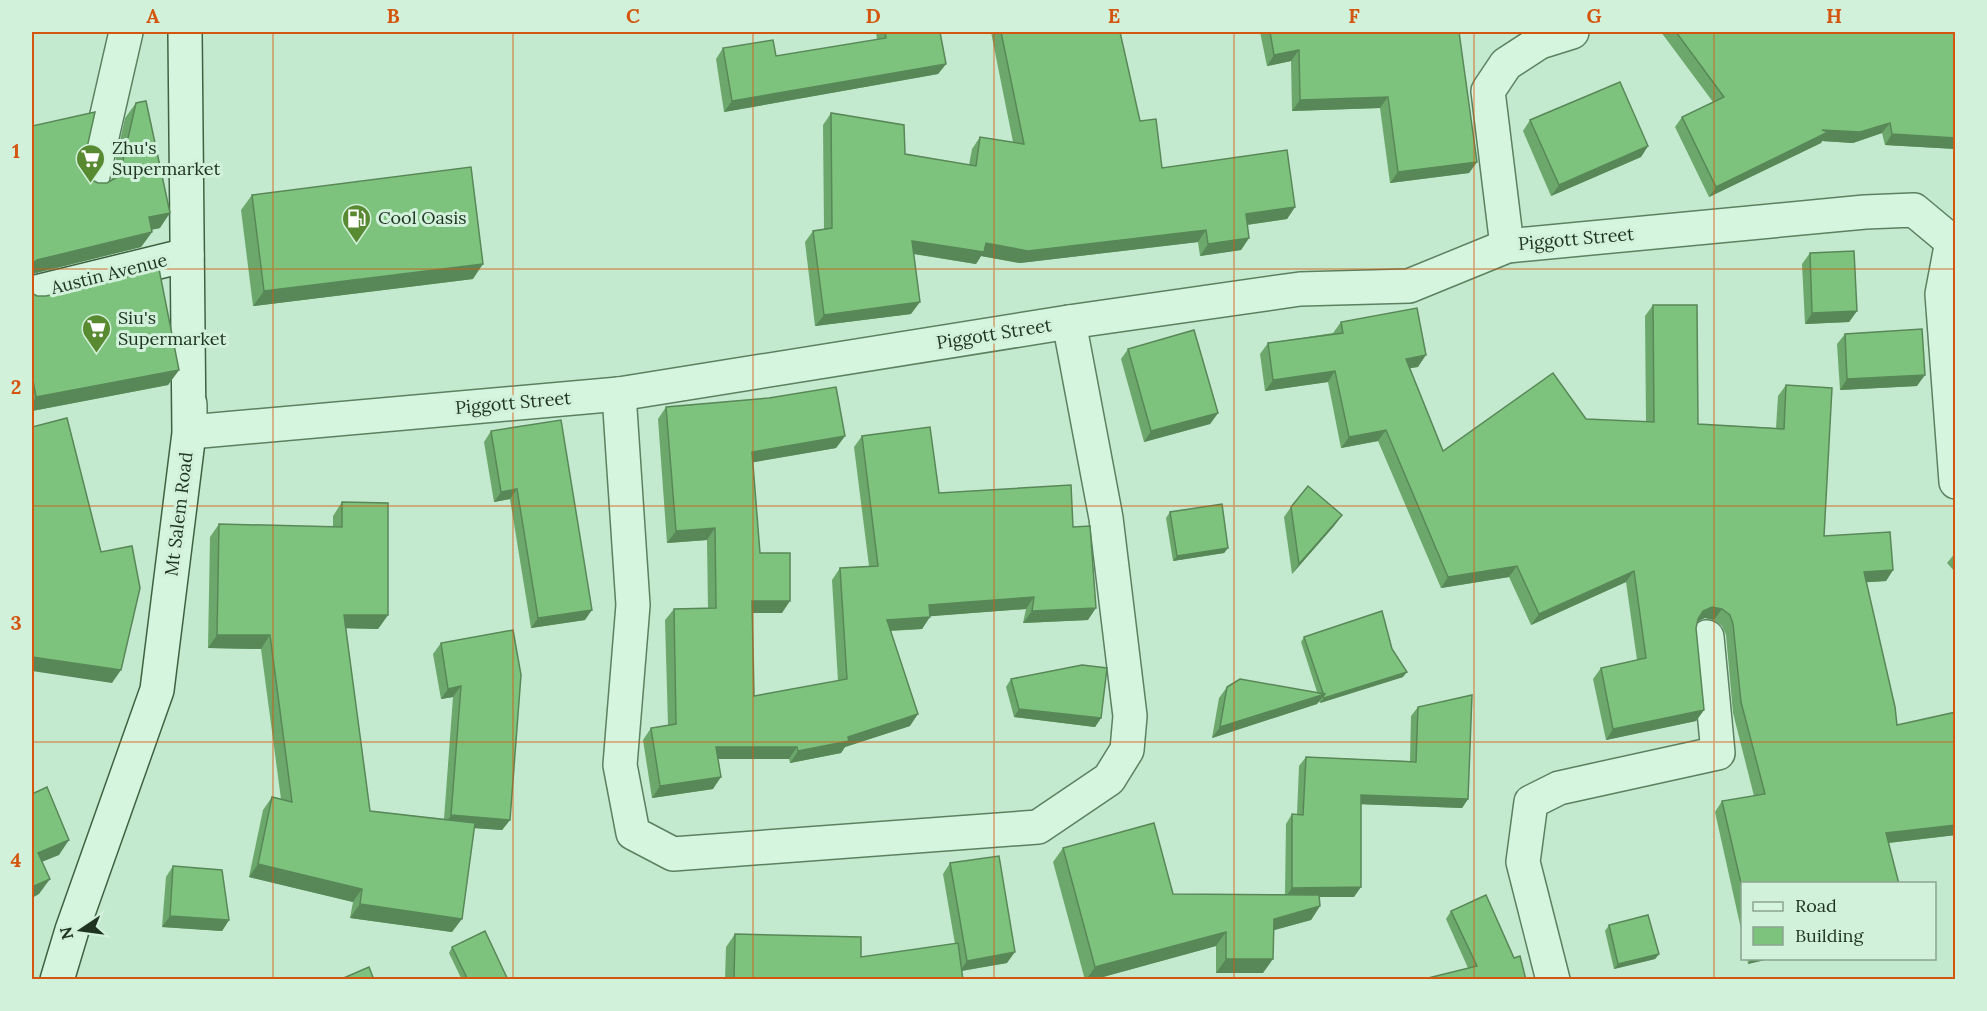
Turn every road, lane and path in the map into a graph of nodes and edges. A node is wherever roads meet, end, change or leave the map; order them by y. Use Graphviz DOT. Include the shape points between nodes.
graph roads {
  1 [pos="126,32"];
  2 [pos="185,32"];
  3 [pos="1572,32"];
  4 [pos="92,180"];
  5 [pos="1954,243"];
  6 [pos="1507,246"];
  7 [pos="187,261"];
  8 [pos="32,293"];
  9 [pos="1069,322"];
  10 [pos="619,394"];
  11 [pos="1956,482"];
  12 [pos="1707,637"];
  13 [pos="57,980"];
  14 [pos="1553,980"];
  1 -- 4 [label="street"];
  2 -- 7 [label="street, Mt Salem Road"];
  3 -- 6 [label="street" via="1540,42 1506,64 1488,91"];
  5 -- 6 [label="street, Piggott Street" via="1914,210"];
  5 -- 11 [label="street" via="1942,294"];
  6 -- 9 [label="street, Piggott Street" via="1409,286 1300,289"];
  7 -- 8 [label="street, Austin Avenue"];
  7 -- 10 [label="street, Piggott Street" via="190,432"];
  7 -- 13 [label="street, Mt Salem Road" via="189,433 157,690"];
  9 -- 10 [label="street, Piggott Street"];
  9 -- 10 [label="street" via="1106,518 1130,716 1127,750 1109,779 1038,827 673,854 633,833 620,765 633,604"];
  12 -- 14 [label="street" via="1718,753 1559,788 1531,802 1523,862"];
}
